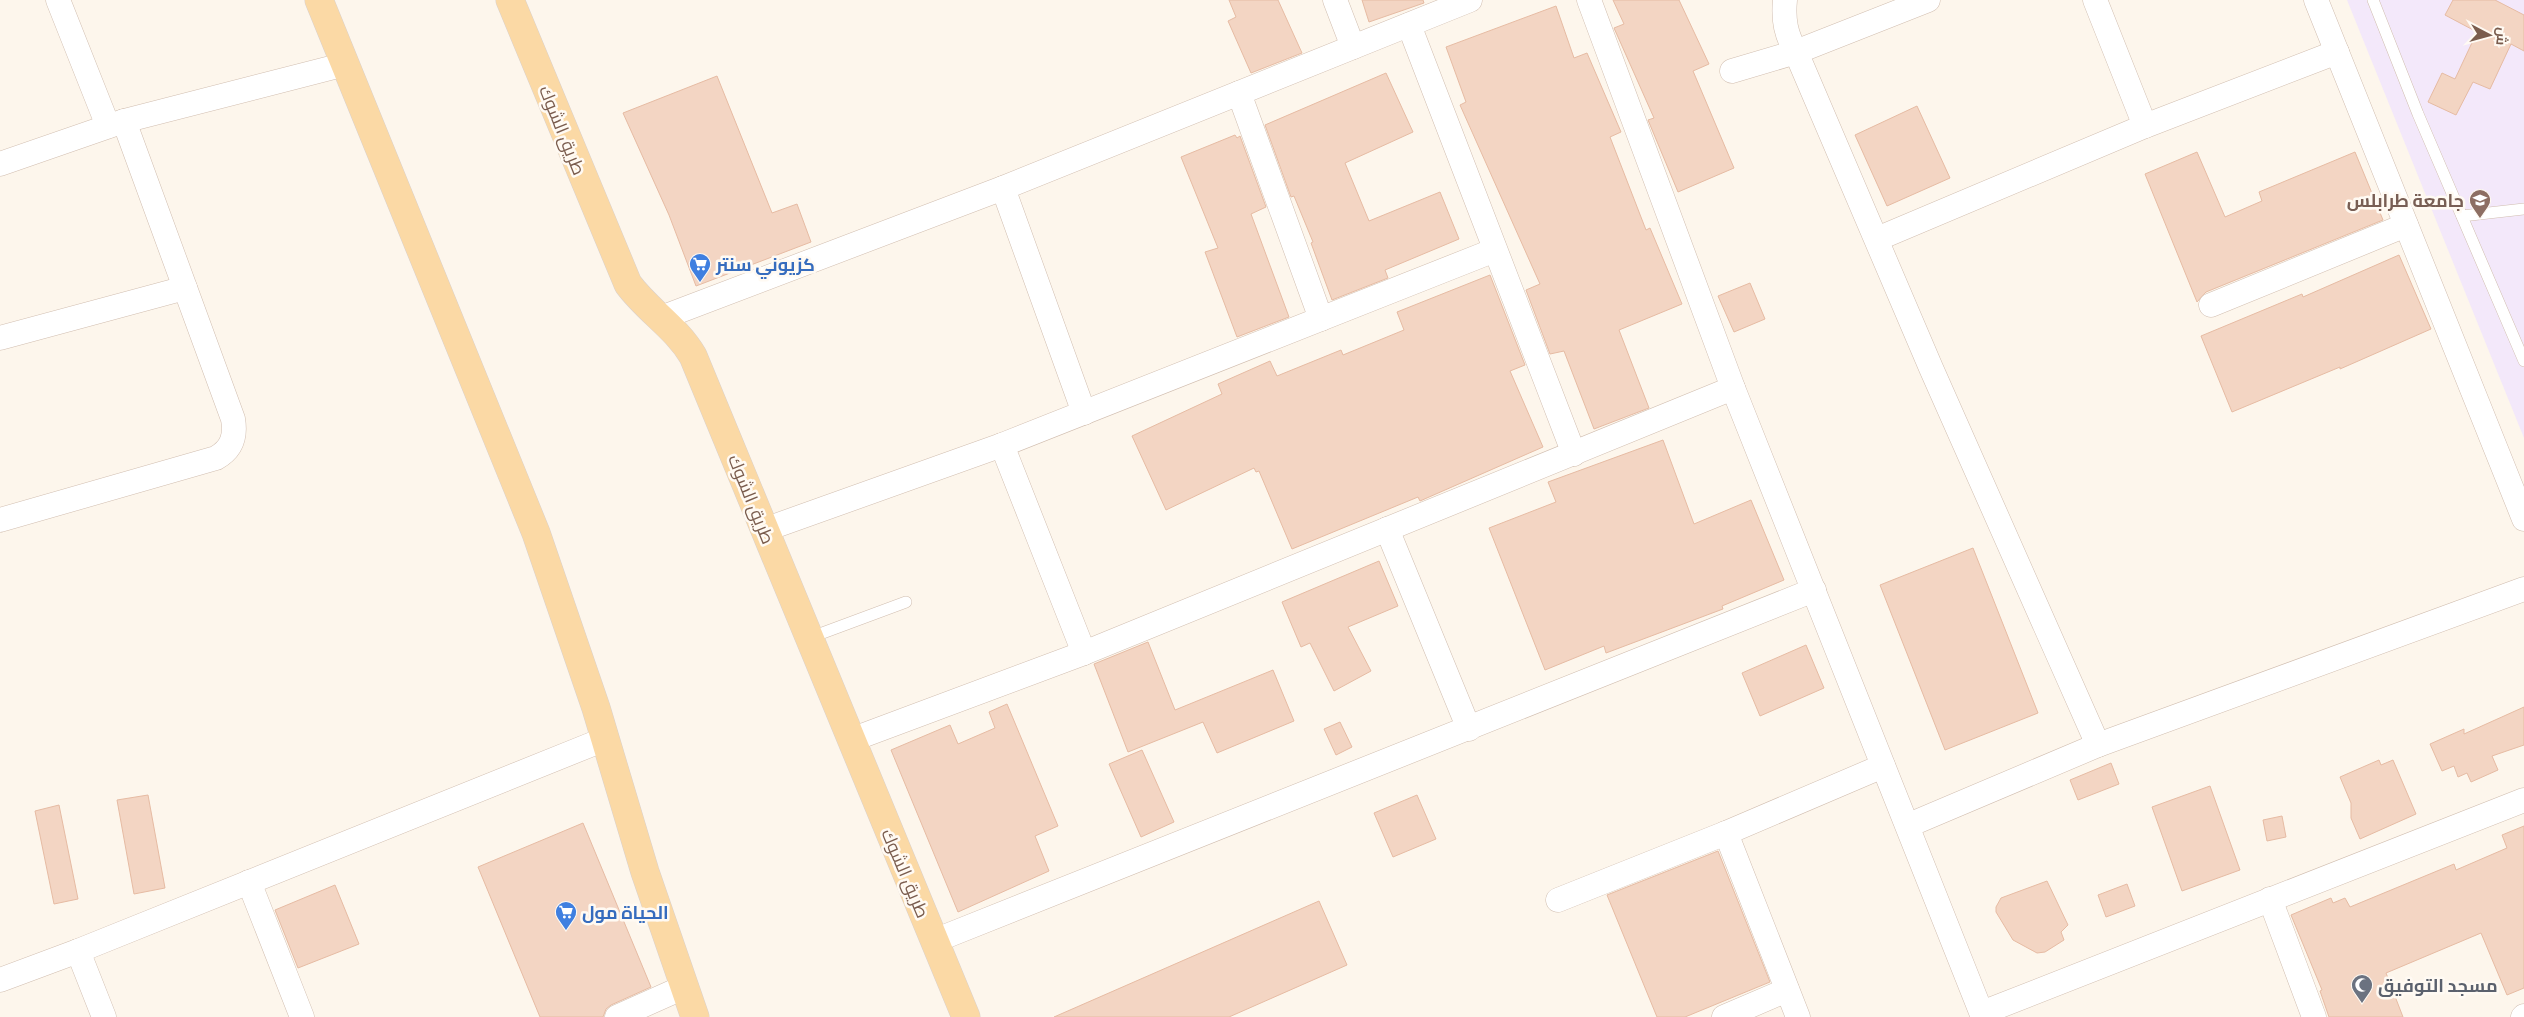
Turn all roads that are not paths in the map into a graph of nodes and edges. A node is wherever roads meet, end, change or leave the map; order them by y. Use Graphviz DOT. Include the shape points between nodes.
graph roads {
  1 [pos="58,0"];
  2 [pos="319,0"];
  3 [pos="510,0"];
  4 [pos="1336,0"];
  5 [pos="1470,0"];
  6 [pos="1589,0"];
  7 [pos="1785,0"];
  8 [pos="1928,0"];
  9 [pos="2095,0"];
  10 [pos="2316,0"];
  11 [pos="2373,0"];
  12 [pos="1409,25"];
  13 [pos="1353,47"];
  14 [pos="1796,52"];
  15 [pos="2337,52"];
  16 [pos="346,64"];
  17 [pos="1732,71"];
  18 [pos="1239,93"];
  19 [pos="116,124"];
  20 [pos="2145,126"];
  21 [pos="0,164"];
  22 [pos="1003,188"];
  23 [pos="2524,209"];
  24 [pos="2462,216"];
  25 [pos="2406,225"];
  26 [pos="1877,238"];
  27 [pos="1495,250"];
  28 [pos="185,288"];
  29 [pos="2211,305"];
  30 [pos="661,318"];
  31 [pos="1321,319"];
  32 [pos="0,338"];
  33 [pos="2524,361"];
  34 [pos="1733,388"];
  35 [pos="1084,412"];
  36 [pos="1002,445"];
  37 [pos="1574,454"];
  38 [pos="2524,519"];
  39 [pos="0,520"];
  40 [pos="1387,529"];
  41 [pos="764,530"];
  42 [pos="2524,589"];
  43 [pos="1814,590"];
  44 [pos="906,602"];
  45 [pos="809,638"];
  46 [pos="1084,653"];
  47 [pos="1469,729"];
  48 [pos="606,739"];
  49 [pos="851,740"];
  50 [pos="2098,745"];
  51 [pos="1883,766"];
  52 [pos="2524,800"];
  53 [pos="1909,825"];
  54 [pos="1726,833"];
  55 [pos="249,882"];
  56 [pos="2270,899"];
  57 [pos="1558,900"];
  58 [pos="934,941"];
  59 [pos="78,951"];
  60 [pos="0,980"];
  61 [pos="684,987"];
  62 [pos="1788,990"];
  63 [pos="1982,1015"];
  64 [pos="104,1017"];
  65 [pos="302,1017"];
  66 [pos="617,1017"];
  67 [pos="695,1017"];
  68 [pos="966,1017"];
  69 [pos="1724,1017"];
  70 [pos="1798,1017"];
  71 [pos="2314,1017"];
  1 -- 19 [label="street"];
  2 -- 16 [label="main road"];
  3 -- 30 [label="main road, طريق الشوك" via="628,284 644,305"];
  4 -- 13 [label="street"];
  5 -- 12 [label="street"];
  6 -- 34 [label="street"];
  7 -- 14 [label="street" via="1787,36"];
  8 -- 14 [label="street"];
  9 -- 20 [label="street"];
  10 -- 15 [label="street"];
  11 -- 24 [label="lane"];
  12 -- 13 [label="street"];
  12 -- 27 [label="street"];
  13 -- 18 [label="street"];
  14 -- 17 [label="street"];
  14 -- 26 [label="street"];
  15 -- 20 [label="street"];
  15 -- 25 [label="street"];
  16 -- 19 [label="street"];
  16 -- 48 [label="main road" via="536,533"];
  18 -- 22 [label="street"];
  18 -- 31 [label="street"];
  19 -- 21 [label="street"];
  19 -- 28 [label="street"];
  20 -- 26 [label="street"];
  22 -- 30 [label="street"];
  22 -- 35 [label="street"];
  23 -- 24 [label="lane"];
  24 -- 33 [label="lane"];
  25 -- 29 [label="street"];
  25 -- 38 [label="street"];
  26 -- 50 [label="street"];
  27 -- 31 [label="street"];
  27 -- 37 [label="street"];
  28 -- 32 [label="street"];
  28 -- 39 [label="street" via="232,419 234,434 228,448 216,458"];
  30 -- 41 [label="main road, طريق الشوك" via="675,330 693,356"];
  31 -- 35 [label="street"];
  34 -- 37 [label="street"];
  34 -- 43 [label="street"];
  35 -- 36 [label="street"];
  36 -- 41 [label="street"];
  36 -- 46 [label="street"];
  37 -- 40 [label="street"];
  40 -- 46 [label="street"];
  40 -- 47 [label="street"];
  41 -- 45 [label="main road, طريق الشوك"];
  42 -- 50 [label="street"];
  43 -- 47 [label="street"];
  43 -- 51 [label="street"];
  44 -- 45 [label="lane"];
  45 -- 49 [label="main road, طريق الشوك"];
  46 -- 49 [label="street"];
  47 -- 58 [label="street"];
  48 -- 55 [label="street"];
  48 -- 61 [label="main road" via="644,872"];
  49 -- 58 [label="main road, طريق الشوك"];
  50 -- 53 [label="street"];
  51 -- 53 [label="street"];
  51 -- 54 [label="street"];
  52 -- 56 [label="street"];
  53 -- 63 [label="street"];
  54 -- 57 [label="street"];
  54 -- 62 [label="street"];
  55 -- 59 [label="street"];
  55 -- 65 [label="street"];
  56 -- 63 [label="street"];
  56 -- 71 [label="street"];
  58 -- 68 [label="main road, طريق الشوك"];
  59 -- 60 [label="street"];
  59 -- 64 [label="street"];
  61 -- 66 [label="street"];
  61 -- 67 [label="main road"];
  62 -- 69 [label="street"];
  62 -- 70 [label="street"];
}
